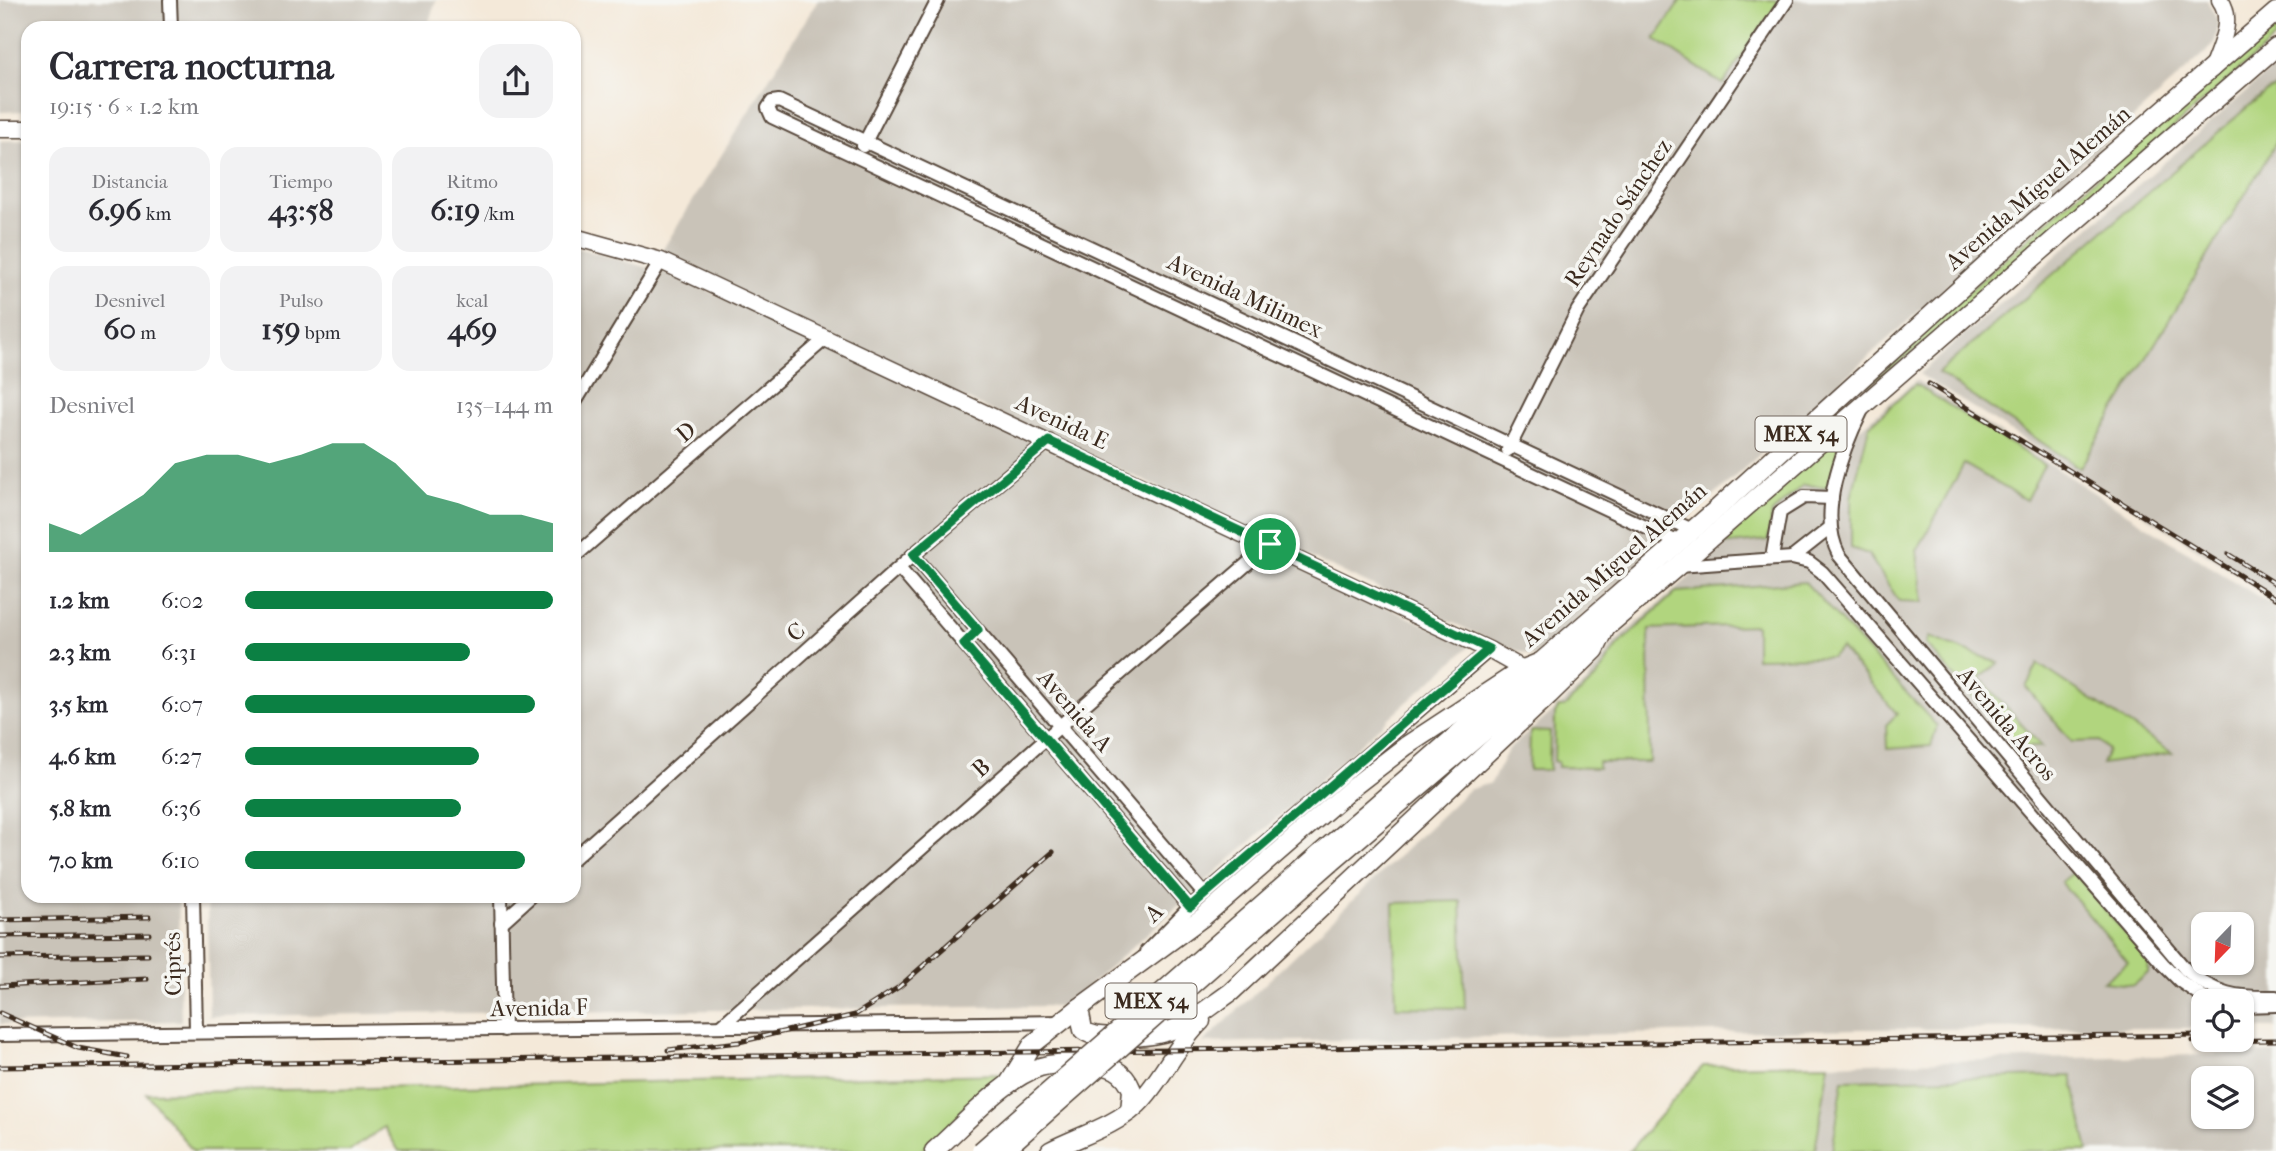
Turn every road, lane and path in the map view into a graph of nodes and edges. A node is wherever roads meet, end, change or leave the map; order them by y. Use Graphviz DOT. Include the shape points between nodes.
graph roads {
  1 [pos="170,0"];
  2 [pos="938,0"];
  3 [pos="1787,0"];
  4 [pos="2220,0"];
  5 [pos="2276,12"];
  6 [pos="171,21"];
  7 [pos="2276,47"];
  8 [pos="2268,60"];
  9 [pos="2212,69"];
  10 [pos="0,129"];
  11 [pos="21,129"];
  12 [pos="865,141"];
  13 [pos="858,156"];
  14 [pos="581,239"];
  15 [pos="661,261"];
  16 [pos="825,339"];
  17 [pos="581,392"];
  18 [pos="1867,399"];
  19 [pos="1049,441"];
  20 [pos="1511,443"];
  21 [pos="1504,460"];
  22 [pos="1832,498"];
  23 [pos="1830,528"];
  24 [pos="1692,530"];
  25 [pos="1677,542"];
  26 [pos="1270,544"];
  27 [pos="581,551"];
  28 [pos="913,555"];
  29 [pos="1772,558"];
  30 [pos="1792,558"];
  31 [pos="1678,566"];
  32 [pos="899,568"];
  33 [pos="1884,608"];
  34 [pos="1867,623"];
  35 [pos="1606,627"];
  36 [pos="978,630"];
  37 [pos="964,644"];
  38 [pos="1916,647"];
  39 [pos="1489,649"];
  40 [pos="1899,660"];
  41 [pos="1542,661"];
  42 [pos="1522,669"];
  43 [pos="1060,726"];
  44 [pos="1045,739"];
  45 [pos="581,852"];
  46 [pos="1326,857"];
  47 [pos="1205,895"];
  48 [pos="193,903"];
  49 [pos="501,903"];
  50 [pos="523,903"];
  51 [pos="1190,907"];
  52 [pos="501,923"];
  53 [pos="1136,963"];
  54 [pos="2192,989"];
  55 [pos="1231,992"];
  56 [pos="2276,996"];
  57 [pos="2254,1006"];
  58 [pos="2276,1006"];
  59 [pos="1079,1016"];
  60 [pos="1058,1022"];
  61 [pos="1016,1023"];
  62 [pos="721,1026"];
  63 [pos="196,1030"];
  64 [pos="504,1030"];
  65 [pos="0,1035"];
  66 [pos="1033,1044"];
  67 [pos="1007,1086"];
  68 [pos="1130,1111"];
  69 [pos="934,1151"];
  70 [pos="981,1151"];
  71 [pos="1003,1151"];
  72 [pos="1050,1151"];
  1 -- 6 [label="street"];
  2 -- 12 [label="street"];
  3 -- 20 [label="street, Reynado Sánchez" via="1577,310"];
  4 -- 9 [label="main road" via="2227,23"];
  5 -- 9 [label="highway, Avenida Miguel Alemán / MEX 54"];
  7 -- 8 [label="highway, Avenida Miguel Alemán / MEX 54"];
  8 -- 18 [label="highway, Avenida Miguel Alemán / MEX 54"];
  9 -- 24 [label="highway, Avenida Miguel Alemán / MEX 54" via="2034,222"];
  10 -- 11 [label="main road"];
  12 -- 13 [label="street"];
  12 -- 13 [label="street, Avenida Milimex" via="779,101 768,108 772,117"];
  12 -- 20 [label="street, Avenida Milimex"];
  13 -- 21 [label="street, Avenida Milimex"];
  14 -- 15 [label="main road, Avenida E"];
  15 -- 16 [label="main road, Avenida E"];
  15 -- 17 [label="street"];
  16 -- 19 [label="main road, Avenida E"];
  16 -- 27 [label="street, D"];
  18 -- 22 [label="street, Avenida Acros"];
  18 -- 31 [label="highway, Avenida Miguel Alemán / MEX 54"];
  19 -- 26 [label="main road, Avenida E"];
  19 -- 28 [label="street, C"];
  20 -- 21 [label="street, Reynado Sánchez"];
  20 -- 24 [label="street, Avenida Milimex"];
  21 -- 25 [label="street, Avenida Milimex"];
  22 -- 23 [label="street, Avenida Acros"];
  22 -- 29 [label="street" via="1804,497 1780,512"];
  23 -- 30 [label="street"];
  23 -- 33 [label="street, Avenida Acros" via="1839,555"];
  24 -- 25 [label="highway, Avenida Miguel Alemán / MEX 54"];
  25 -- 41 [label="highway, Avenida Miguel Alemán / MEX 54"];
  26 -- 39 [label="main road, Avenida E"];
  26 -- 43 [label="street, B"];
  28 -- 32 [label="street, C"];
  28 -- 36 [label="street, Avenida A"];
  29 -- 30 [label="street, Avenida Acros"];
  29 -- 31 [label="street, Avenida Acros"];
  30 -- 34 [label="street, Avenida Acros" via="1809,562 1822,572"];
  31 -- 35 [label="highway, Avenida Miguel Alemán / MEX 54"];
  32 -- 37 [label="street, Avenida A"];
  32 -- 45 [label="street, C"];
  33 -- 34 [label="street"];
  33 -- 38 [label="street, Avenida Acros"];
  34 -- 40 [label="street, Avenida Acros"];
  35 -- 46 [label="highway, Avenida Miguel Alemán / MEX 54"];
  35 -- 55 [label="highway" via="1595,650 1549,695"];
  36 -- 37 [label="street"];
  36 -- 43 [label="street, Avenida A"];
  37 -- 44 [label="street, Avenida A"];
  38 -- 40 [label="street"];
  38 -- 56 [label="street, Avenida Acros" via="2185,969 2199,982 2228,996"];
  39 -- 42 [label="main road, Avenida E"];
  39 -- 47 [label="street, A"];
  40 -- 54 [label="street, Avenida Acros" via="2163,964"];
  41 -- 42 [label="highway"];
  41 -- 46 [label="highway, Avenida Miguel Alemán / MEX 54"];
  42 -- 53 [label="highway" via="1406,746 1203,916"];
  43 -- 44 [label="street, B"];
  43 -- 47 [label="street, Avenida A"];
  44 -- 51 [label="street, Avenida A"];
  44 -- 62 [label="street, B"];
  46 -- 70 [label="highway, Avenida Miguel Alemán / MEX 54, bridge"];
  46 -- 71 [label="highway, Avenida Miguel Alemán / MEX 54, bridge"];
  47 -- 51 [label="street, A"];
  48 -- 63 [label="street, Ciprés"];
  49 -- 52 [label="street"];
  50 -- 52 [label="street"];
  51 -- 53 [label="street, A"];
  52 -- 64 [label="street"];
  53 -- 59 [label="highway"];
  55 -- 59 [label="highway" via="1186,1024 1158,1036 1097,1036 1083,1030"];
  55 -- 68 [label="highway" via="1189,1032"];
  57 -- 58 [label="street"];
  59 -- 60 [label="highway"];
  60 -- 61 [label="street, Avenida F"];
  60 -- 66 [label="highway"];
  61 -- 62 [label="street, Avenida F"];
  61 -- 66 [label="street"];
  62 -- 64 [label="street, Avenida F"];
  63 -- 64 [label="street, Avenida F"];
  63 -- 65 [label="street, Avenida F"];
  66 -- 67 [label="highway"];
  67 -- 68 [label="highway" via="1047,1065 1109,1066 1129,1082 1133,1096"];
  67 -- 69 [label="highway"];
  68 -- 72 [label="highway"];
}
